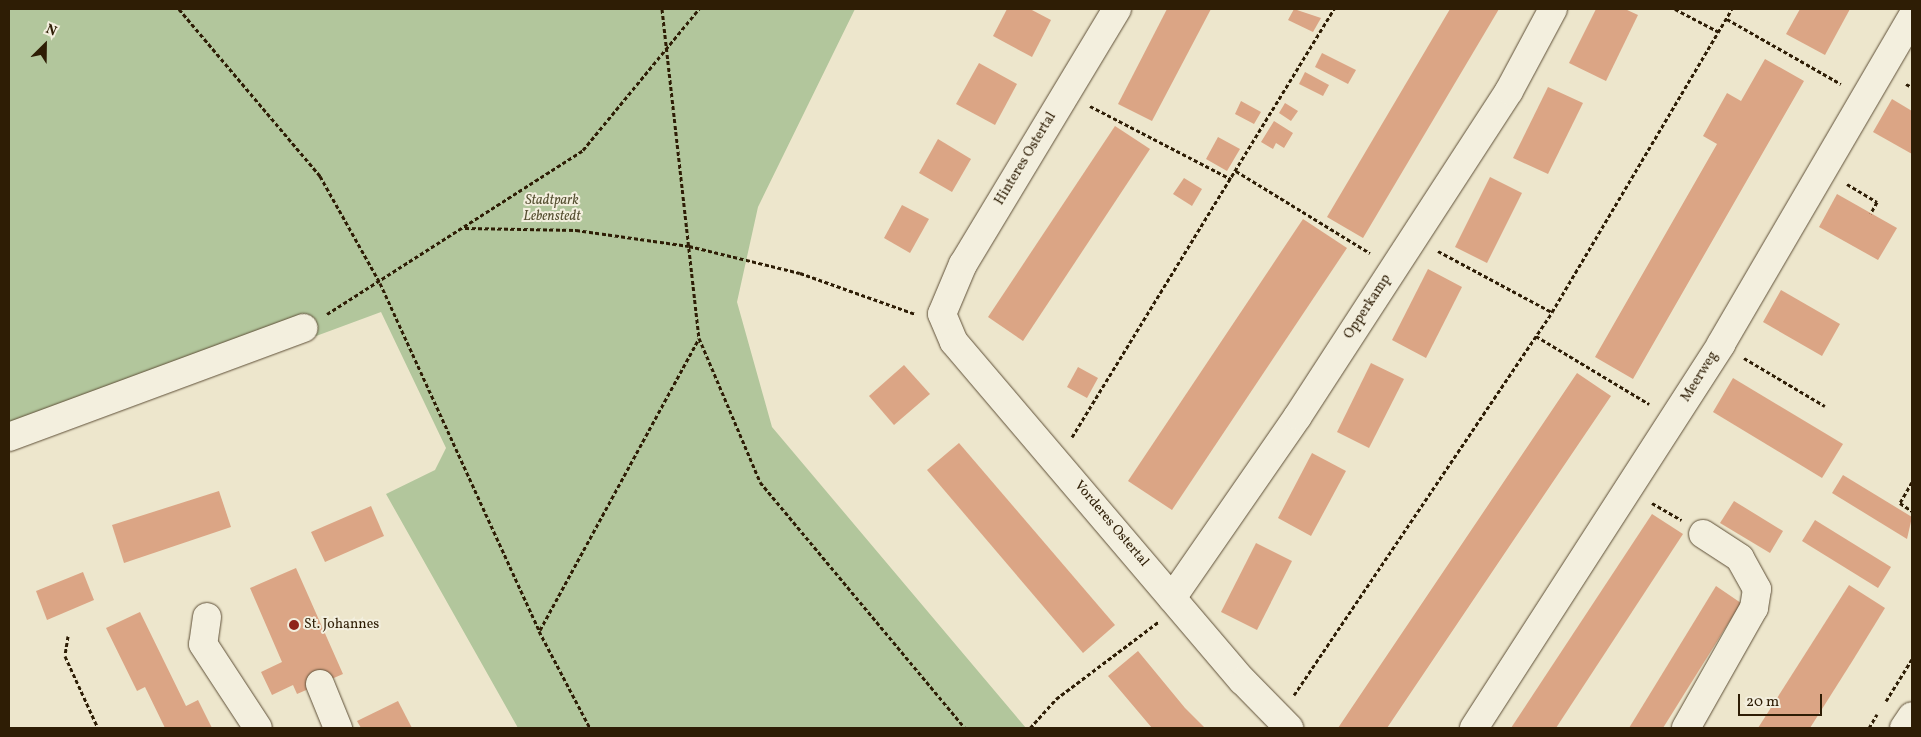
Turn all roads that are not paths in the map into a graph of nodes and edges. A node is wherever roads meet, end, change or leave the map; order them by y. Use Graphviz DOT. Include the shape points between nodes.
graph roads {
  1 [pos="1117,9"];
  2 [pos="1553,9"];
  3 [pos="1912,17"];
  4 [pos="942,314"];
  5 [pos="303,328"];
  6 [pos="9,437"];
  7 [pos="1703,534"];
  8 [pos="1175,602"];
  9 [pos="207,617"];
  10 [pos="320,684"];
  11 [pos="1912,716"];
  12 [pos="1282,722"];
  13 [pos="258,728"];
  14 [pos="338,728"];
  15 [pos="1474,728"];
  16 [pos="1686,728"];
  17 [pos="1904,728"];
  1 -- 4 [label="street, Hinteres Ostertal" via="963,264"];
  2 -- 8 [label="street, Opperkamp" via="1509,91"];
  3 -- 15 [label="street, Meerweg" via="1721,344"];
  4 -- 8 [label="street, Vorderes Ostertal" via="954,342"];
  5 -- 6 [label="street"];
  7 -- 16 [label="street" via="1740,558 1757,589 1754,608"];
  8 -- 12 [label="street, Vorderes Ostertal"];
  9 -- 13 [label="street" via="203,644"];
  10 -- 14 [label="street"];
  11 -- 17 [label="street"];
}
